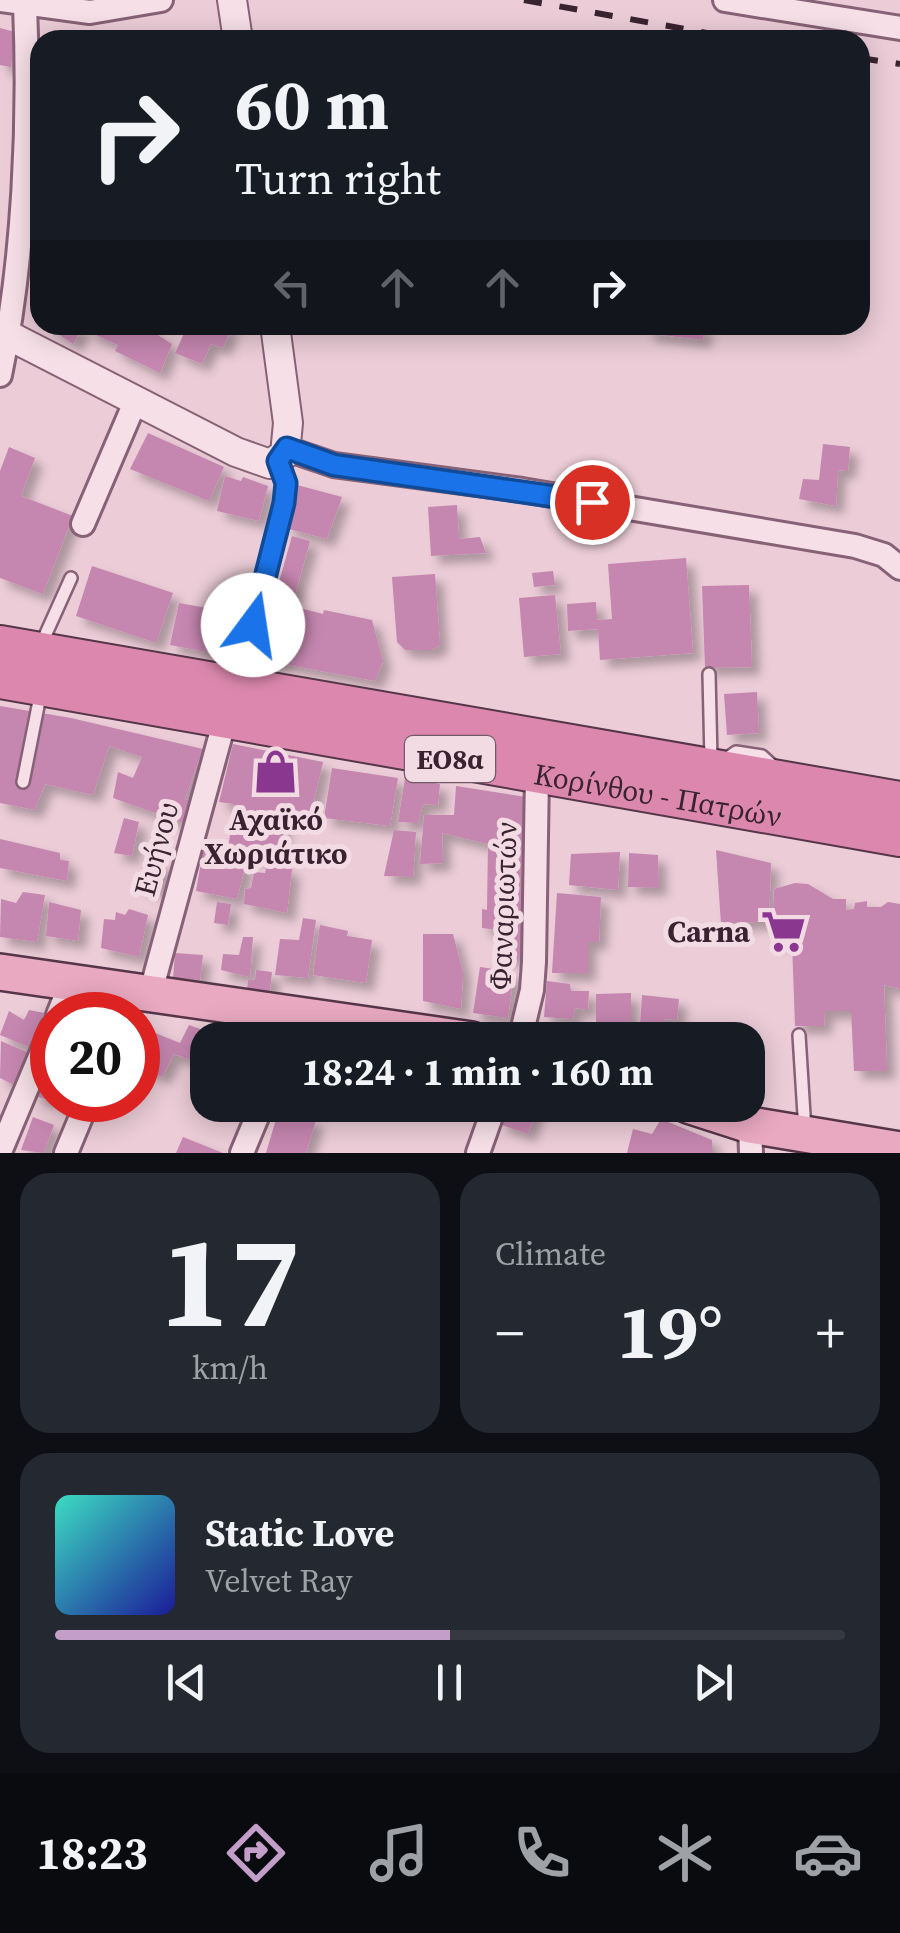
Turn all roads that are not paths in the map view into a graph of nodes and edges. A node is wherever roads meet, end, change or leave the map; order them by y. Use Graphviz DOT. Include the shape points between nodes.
graph roads {
  1 [pos="0,0"];
  2 [pos="161,0"];
  3 [pos="232,0"];
  4 [pos="725,0"];
  5 [pos="24,5"];
  6 [pos="900,28"];
  7 [pos="236,30"];
  8 [pos="4,333"];
  9 [pos="276,335"];
  10 [pos="0,374"];
  11 [pos="136,400"];
  12 [pos="282,455"];
  13 [pos="83,524"];
  14 [pos="900,568"];
  15 [pos="71,578"];
  16 [pos="0,645"];
  17 [pos="40,669"];
  18 [pos="709,674"];
  19 [pos="0,679"];
  20 [pos="232,704"];
  21 [pos="712,769"];
  22 [pos="536,774"];
  23 [pos="23,782"];
  24 [pos="900,802"];
  25 [pos="900,837"];
  26 [pos="0,972"];
  27 [pos="47,992"];
  28 [pos="134,992"];
  29 [pos="160,1006"];
  30 [pos="259,1022"];
  31 [pos="524,1022"];
  32 [pos="799,1036"];
  33 [pos="30,1080"];
  34 [pos="79,1122"];
  35 [pos="255,1122"];
  36 [pos="489,1122"];
  37 [pos="720,1122"];
  38 [pos="805,1134"];
  39 [pos="751,1139"];
  40 [pos="893,1150"];
  41 [pos="0,1152"];
  42 [pos="66,1153"];
  43 [pos="242,1153"];
  44 [pos="478,1153"];
  1 -- 5 [label="street"];
  2 -- 5 [label="street" via="94,12"];
  3 -- 7 [label="street"];
  4 -- 6 [label="street"];
  5 -- 8 [label="street" via="18,249"];
  8 -- 10 [label="street"];
  8 -- 11 [label="street"];
  9 -- 12 [label="street, Ευήνου" via="288,422"];
  11 -- 12 [label="street" via="246,457 266,464"];
  11 -- 13 [label="street"];
  12 -- 14 [label="street" via="855,546"];
  12 -- 20 [label="lane, Ευήνου" via="285,495"];
  15 -- 17 [label="lane"];
  16 -- 17 [label="highway, Κορίνθου - Πατρών / ΕΟ8α"];
  17 -- 19 [label="highway, Κορίνθου - Πατρών / ΕΟ8α"];
  17 -- 20 [label="highway, Κορίνθου - Πατρών / ΕΟ8α"];
  17 -- 23 [label="lane"];
  18 -- 21 [label="lane"];
  20 -- 21 [label="highway, Κορίνθου - Πατρών / ΕΟ8α"];
  20 -- 22 [label="highway, Κορίνθου - Πατρών / ΕΟ8α"];
  20 -- 28 [label="street, Ευήνου"];
  21 -- 24 [label="highway, Κορίνθου - Πατρών / ΕΟ8α"];
  22 -- 25 [label="highway, Κορίνθου - Πατρών / ΕΟ8α"];
  22 -- 31 [label="street, Φαναριωτών" via="534,962"];
  26 -- 27 [label="main road"];
  29 -- 30 [label="main road"];
  32 -- 38 [label="lane"];
  33 -- 41 [label="street"];
  34 -- 42 [label="street"];
  35 -- 43 [label="street"];
  36 -- 44 [label="street"];
  37 -- 39 [label="main road"];
  38 -- 39 [label="main road"];
  38 -- 40 [label="main road"];
}
